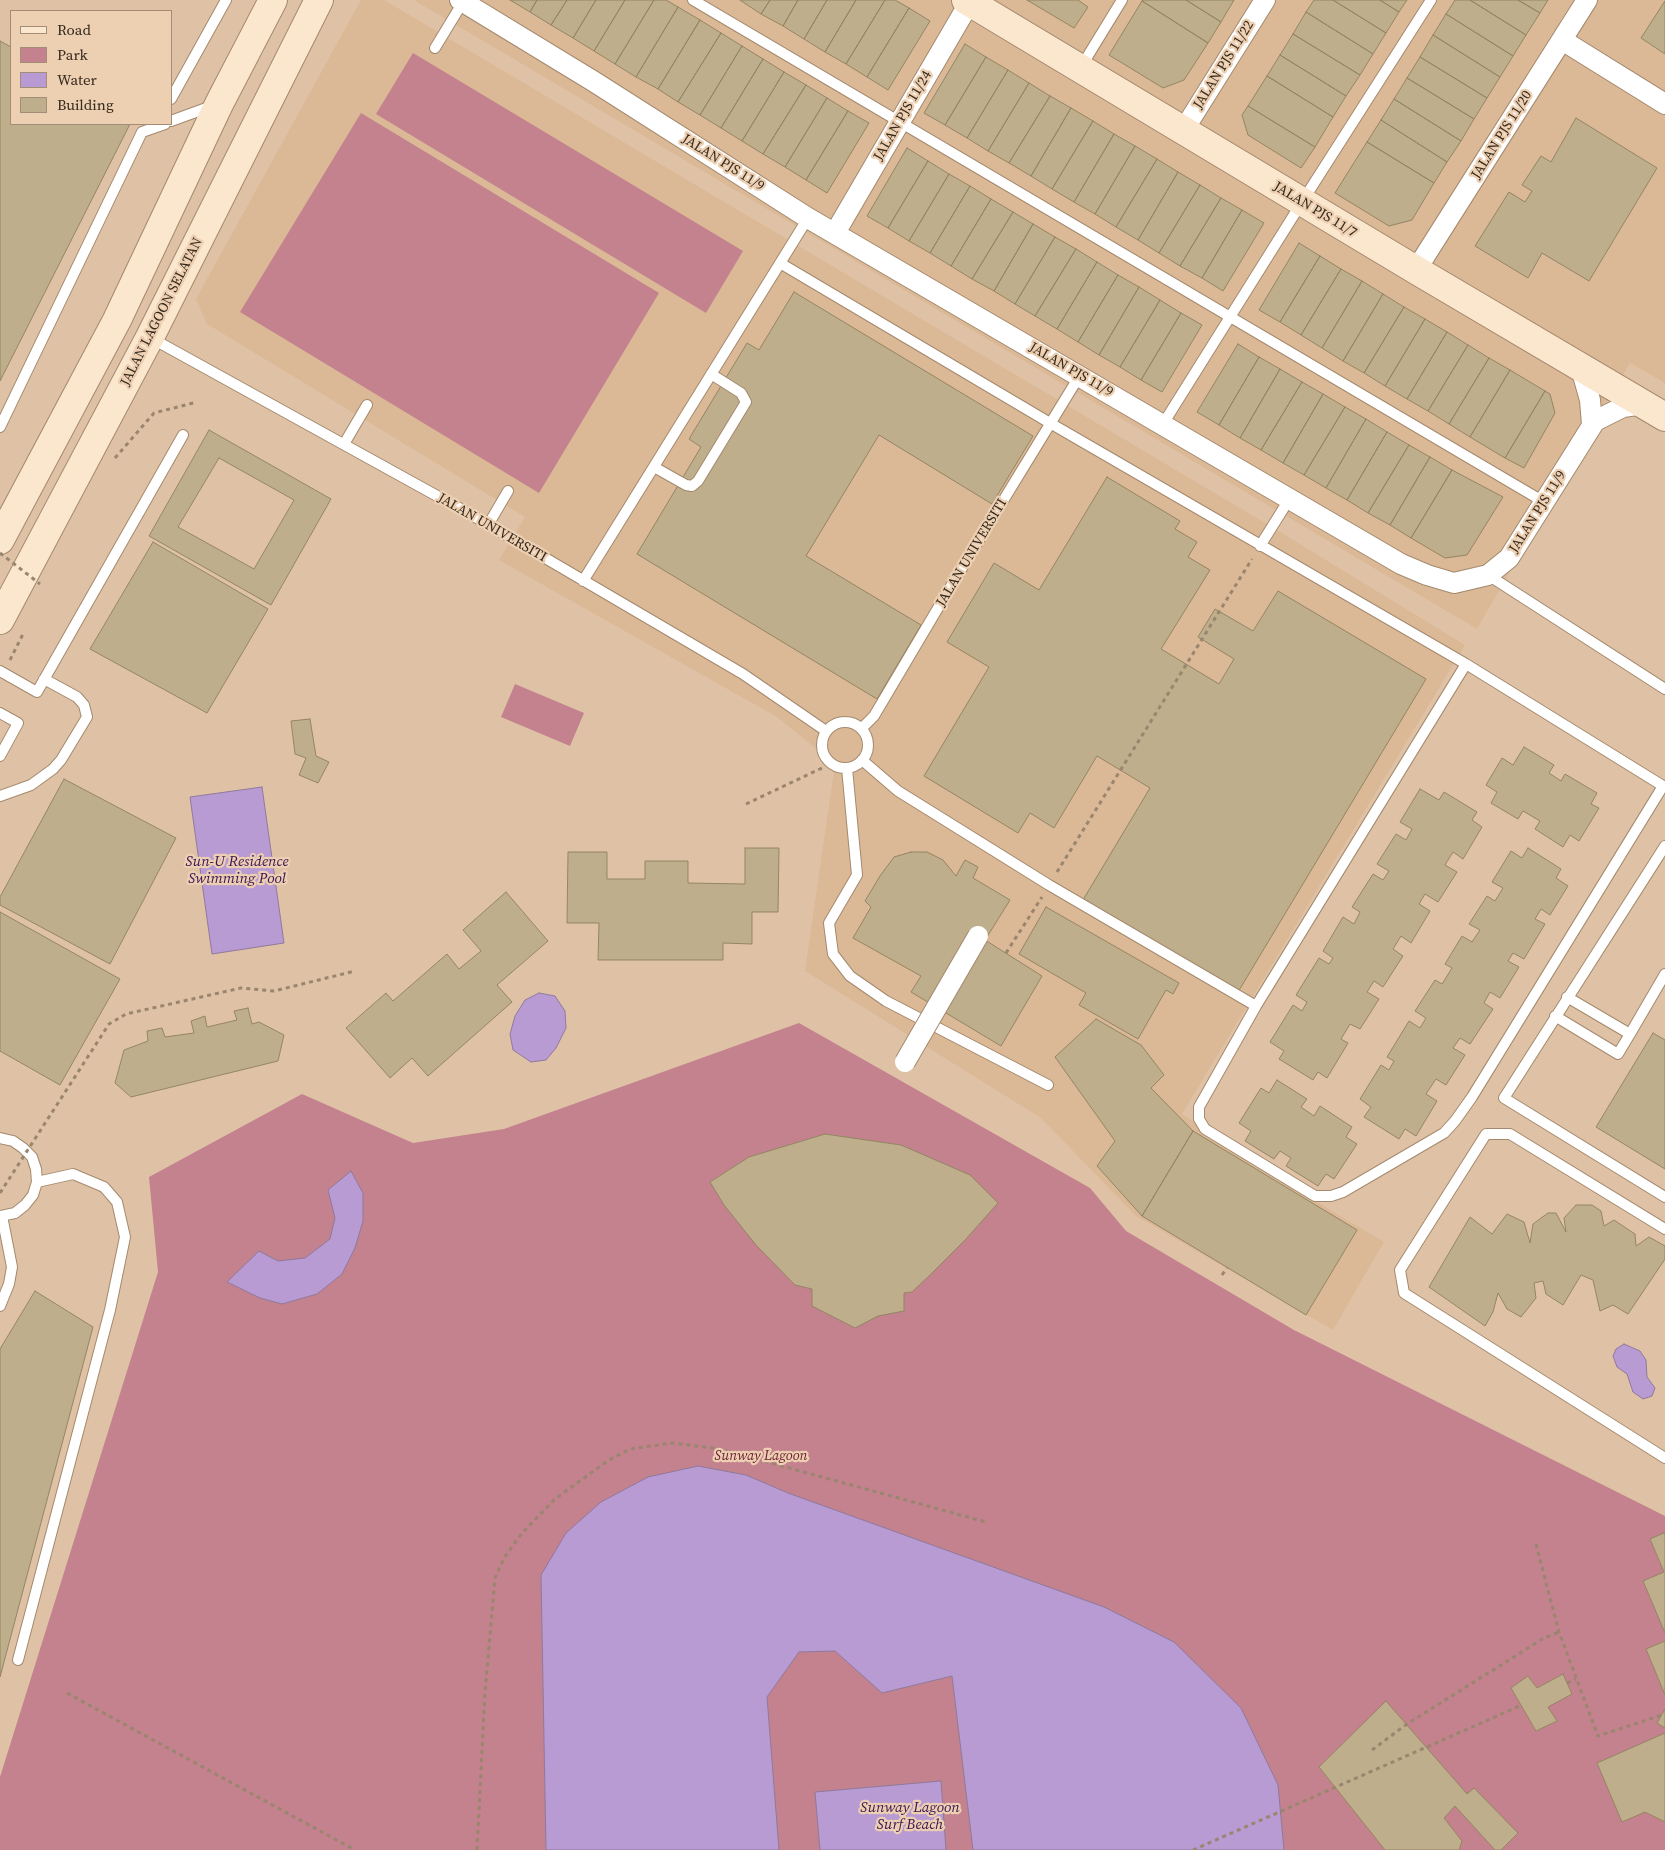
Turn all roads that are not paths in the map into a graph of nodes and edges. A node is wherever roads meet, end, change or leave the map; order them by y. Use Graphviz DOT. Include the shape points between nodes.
graph roads {
  1 [pos="226,0"];
  2 [pos="273,0"];
  3 [pos="319,0"];
  4 [pos="693,0"];
  5 [pos="1122,0"];
  6 [pos="1265,0"];
  7 [pos="1431,0"];
  8 [pos="1587,0"];
  9 [pos="461,1"];
  10 [pos="969,1"];
  11 [pos="1562,40"];
  12 [pos="435,48"];
  13 [pos="1080,69"];
  14 [pos="172,97"];
  15 [pos="219,104"];
  16 [pos="1665,104"];
  17 [pos="172,121"];
  18 [pos="899,123"];
  19 [pos="162,125"];
  20 [pos="1183,131"];
  21 [pos="1302,202"];
  22 [pos="808,218"];
  23 [pos="834,233"];
  24 [pos="780,263"];
  25 [pos="1416,270"];
  26 [pos="1231,318"];
  27 [pos="117,320"];
  28 [pos="150,337"];
  29 [pos="1581,368"];
  30 [pos="711,374"];
  31 [pos="1080,375"];
  32 [pos="367,405"];
  33 [pos="1654,410"];
  34 [pos="1050,423"];
  35 [pos="1163,424"];
  36 [pos="1592,425"];
  37 [pos="0,427"];
  38 [pos="183,435"];
  39 [pos="344,444"];
  40 [pos="654,466"];
  41 [pos="508,491"];
  42 [pos="1290,498"];
  43 [pos="1544,502"];
  44 [pos="488,525"];
  45 [pos="0,540"];
  46 [pos="1260,546"];
  47 [pos="1488,575"];
  48 [pos="583,581"];
  49 [pos="12,625"];
  50 [pos="1466,664"];
  51 [pos="2,672"];
  52 [pos="44,679"];
  53 [pos="1665,689"];
  54 [pos="0,713"];
  55 [pos="862,728"];
  56 [pos="826,731"];
  57 [pos="0,756"];
  58 [pos="862,760"];
  59 [pos="847,768"];
  60 [pos="0,796"];
  61 [pos="1665,846"];
  62 [pos="978,936"];
  63 [pos="1665,974"];
  64 [pos="1567,997"];
  65 [pos="1256,1006"];
  66 [pos="1555,1016"];
  67 [pos="1630,1034"];
  68 [pos="905,1062"];
  69 [pos="1048,1085"];
  70 [pos="0,1138"];
  71 [pos="37,1182"];
  72 [pos="1665,1196"];
  73 [pos="1,1216"];
  74 [pos="1665,1229"];
  75 [pos="0,1306"];
  76 [pos="1665,1458"];
  77 [pos="18,1660"];
  1 -- 14 [label="lane"];
  2 -- 15 [label="main road"];
  3 -- 28 [label="main road, JALAN LAGOON SELATAN"];
  4 -- 18 [label="lane"];
  5 -- 13 [label="lane"];
  6 -- 20 [label="street, JALAN PJS 11/22"];
  7 -- 21 [label="lane"];
  8 -- 11 [label="street, JALAN PJS 11/20"];
  9 -- 12 [label="lane"];
  9 -- 22 [label="street, JALAN PJS 11/9"];
  10 -- 13 [label="main road, JALAN PJS 11/7"];
  10 -- 18 [label="street, JALAN PJS 11/24"];
  11 -- 16 [label="street"];
  11 -- 25 [label="street, JALAN PJS 11/20"];
  13 -- 20 [label="main road, JALAN PJS 11/7"];
  15 -- 17 [label="lane"];
  15 -- 27 [label="main road"];
  18 -- 23 [label="street, JALAN PJS 11/24"];
  18 -- 26 [label="lane"];
  19 -- 37 [label="lane" via="142,132"];
  20 -- 21 [label="main road, JALAN PJS 11/7"];
  21 -- 25 [label="main road, JALAN PJS 11/7"];
  21 -- 26 [label="lane"];
  22 -- 23 [label="street, JALAN PJS 11/9"];
  22 -- 24 [label="lane"];
  23 -- 31 [label="street, JALAN PJS 11/9"];
  24 -- 30 [label="lane"];
  24 -- 34 [label="lane"];
  25 -- 29 [label="main road, JALAN PJS 11/7"];
  26 -- 35 [label="lane"];
  26 -- 43 [label="lane"];
  27 -- 28 [label="main road"];
  27 -- 45 [label="main road"];
  28 -- 39 [label="lane, JALAN UNIVERSITI"];
  28 -- 49 [label="main road, JALAN LAGOON SELATAN"];
  29 -- 33 [label="main road, JALAN PJS 11/7"];
  29 -- 36 [label="street" via="1590,400"];
  30 -- 40 [label="lane"];
  30 -- 40 [label="lane" via="741,393 746,402 703,474 692,486"];
  31 -- 34 [label="lane, JALAN UNIVERSITI"];
  31 -- 35 [label="street, JALAN PJS 11/9"];
  32 -- 39 [label="lane"];
  33 -- 36 [label="street, JALAN PJS 11/9" via="1622,407"];
  34 -- 46 [label="lane"];
  34 -- 55 [label="lane, JALAN UNIVERSITI" via="874,716"];
  35 -- 42 [label="street, JALAN PJS 11/9"];
  36 -- 43 [label="street, JALAN PJS 11/9"];
  38 -- 52 [label="lane"];
  39 -- 44 [label="lane, JALAN UNIVERSITI"];
  40 -- 48 [label="lane"];
  41 -- 44 [label="lane"];
  42 -- 46 [label="lane"];
  42 -- 47 [label="street, JALAN PJS 11/9" via="1401,564 1427,575 1454,583"];
  43 -- 47 [label="street, JALAN PJS 11/9" via="1509,558"];
  44 -- 48 [label="lane, JALAN UNIVERSITI"];
  46 -- 50 [label="lane"];
  47 -- 53 [label="lane"];
  48 -- 56 [label="lane, JALAN UNIVERSITI" via="743,674"];
  50 -- 65 [label="lane"];
  50 -- 65 [label="lane" via="1663,786 1455,1121 1444,1133 1343,1192 1315,1196 1205,1129 1199,1119 1198,1107"];
  51 -- 52 [label="lane" via="37,692"];
  52 -- 60 [label="lane" via="77,697 84,705 87,717 65,756 53,769 31,785"];
  54 -- 57 [label="lane" via="18,723"];
  55 -- 56 [label="lane" via="842,721"];
  55 -- 58 [label="lane" via="868,742"];
  56 -- 59 [label="lane" via="822,739 823,754 833,765"];
  58 -- 59 [label="lane"];
  58 -- 65 [label="lane" via="898,791 1032,875"];
  59 -- 69 [label="lane" via="857,875 829,924 833,954 850,976 886,1001"];
  61 -- 64 [label="lane"];
  62 -- 68 [label="street, bridge"];
  63 -- 67 [label="lane"];
  64 -- 66 [label="lane"];
  64 -- 67 [label="lane"];
  66 -- 67 [label="lane" via="1618,1054"];
  66 -- 72 [label="lane" via="1504,1098"];
  70 -- 71 [label="lane" via="13,1141 32,1157"];
  71 -- 73 [label="lane" via="25,1205 15,1213"];
  71 -- 77 [label="lane" via="73,1174 104,1187 117,1202 125,1237 107,1319"];
  73 -- 75 [label="lane" via="12,1267"];
  74 -- 76 [label="lane" via="1510,1134 1486,1134 1400,1270 1404,1293"];
}
